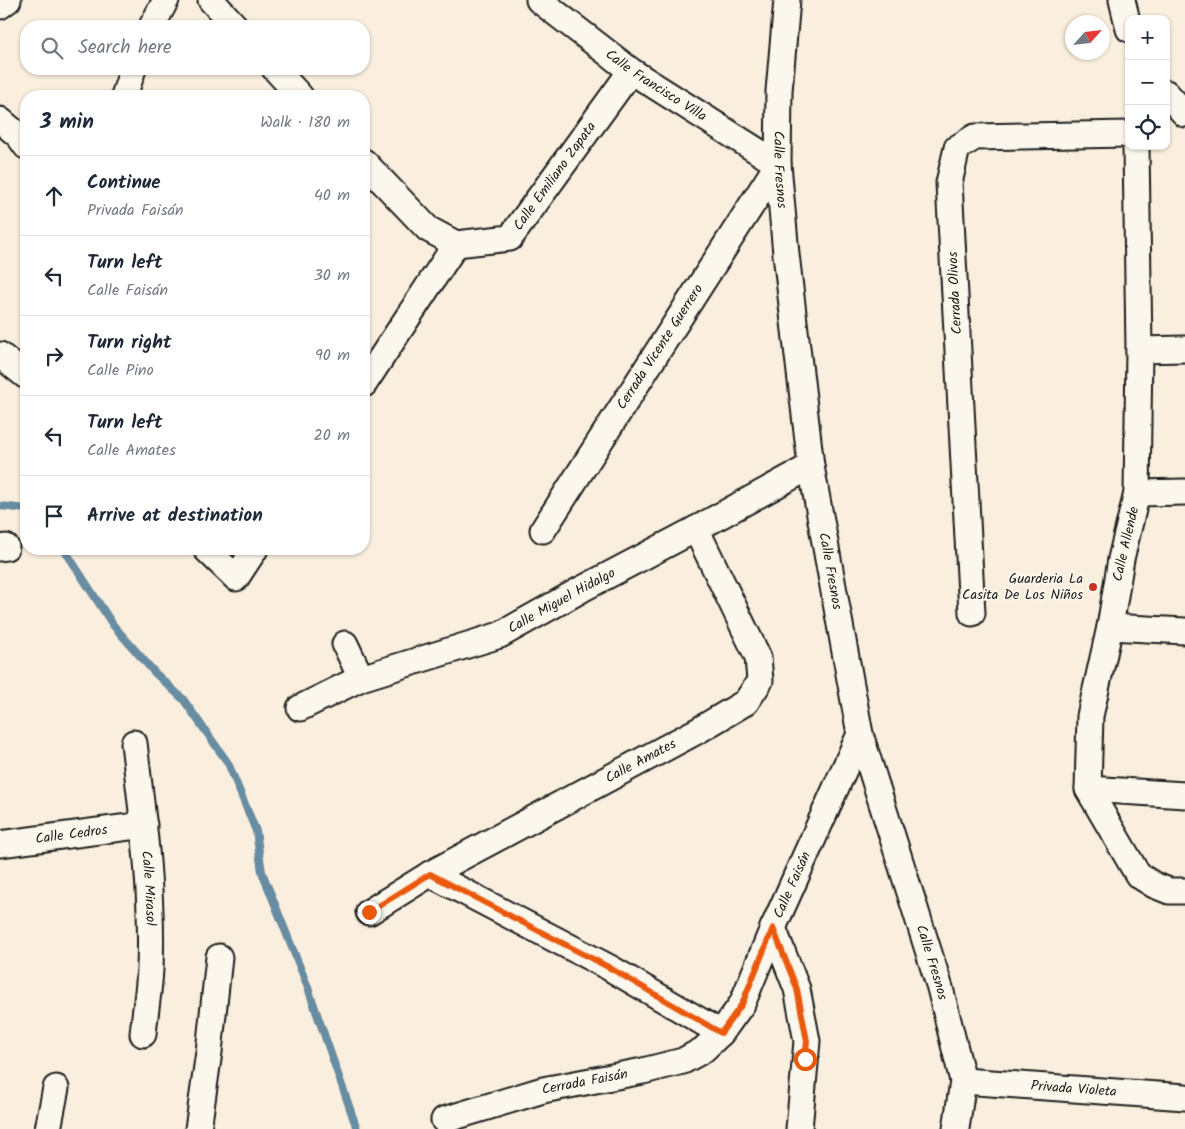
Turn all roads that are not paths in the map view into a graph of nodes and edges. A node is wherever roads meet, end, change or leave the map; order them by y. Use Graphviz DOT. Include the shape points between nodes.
graph roads {
  1 [pos="8,0"];
  2 [pos="211,0"];
  3 [pos="539,0"];
  4 [pos="787,0"];
  5 [pos="1122,0"];
  6 [pos="0,6"];
  7 [pos="1126,15"];
  8 [pos="229,20"];
  9 [pos="631,71"];
  10 [pos="131,75"];
  11 [pos="281,75"];
  12 [pos="126,90"];
  13 [pos="294,90"];
  14 [pos="1170,97"];
  15 [pos="1185,114"];
  16 [pos="0,120"];
  17 [pos="1125,134"];
  18 [pos="20,137"];
  19 [pos="1136,150"];
  20 [pos="778,164"];
  21 [pos="370,168"];
  22 [pos="456,244"];
  23 [pos="1185,349"];
  24 [pos="1139,350"];
  25 [pos="0,355"];
  26 [pos="20,371"];
  27 [pos="370,375"];
  28 [pos="811,466"];
  29 [pos="1185,492"];
  30 [pos="1137,493"];
  31 [pos="696,529"];
  32 [pos="543,530"];
  33 [pos="212,555"];
  34 [pos="251,555"];
  35 [pos="972,613"];
  36 [pos="1110,627"];
  37 [pos="1185,631"];
  38 [pos="345,644"];
  39 [pos="362,678"];
  40 [pos="300,708"];
  41 [pos="860,734"];
  42 [pos="134,743"];
  43 [pos="1088,789"];
  44 [pos="1185,795"];
  45 [pos="144,825"];
  46 [pos="0,844"];
  47 [pos="430,874"];
  48 [pos="1185,891"];
  49 [pos="369,912"];
  50 [pos="773,928"];
  51 [pos="219,957"];
  52 [pos="721,1033"];
  53 [pos="143,1034"];
  54 [pos="963,1081"];
  55 [pos="56,1088"];
  56 [pos="1185,1097"];
  57 [pos="444,1120"];
  58 [pos="48,1129"];
  59 [pos="198,1129"];
  60 [pos="799,1129"];
  61 [pos="956,1129"];
  1 -- 6 [label="street"];
  2 -- 8 [label="street"];
  3 -- 9 [label="street, Calle Francisco Villa"];
  4 -- 20 [label="street, Calle Fresnos" via="779,91"];
  5 -- 7 [label="street"];
  9 -- 20 [label="street, Calle Francisco Villa"];
  9 -- 22 [label="street, Calle Emiliano Zapata" via="510,238"];
  10 -- 12 [label="street"];
  11 -- 13 [label="street"];
  14 -- 15 [label="street"];
  16 -- 18 [label="street"];
  17 -- 35 [label="street, Cerrada Olivos" via="975,137 956,148 949,183"];
  19 -- 24 [label="street, Calle Allende"];
  20 -- 28 [label="street, Calle Fresnos"];
  20 -- 32 [label="street, Cerrada Vicente Guerrero"];
  21 -- 22 [label="street" via="428,229"];
  22 -- 27 [label="street"];
  23 -- 24 [label="street"];
  24 -- 30 [label="street, Calle Allende"];
  25 -- 26 [label="street"];
  28 -- 31 [label="street, Calle Miguel Hidalgo"];
  28 -- 41 [label="street, Calle Fresnos"];
  29 -- 30 [label="street"];
  30 -- 36 [label="street, Calle Allende" via="1121,558"];
  31 -- 39 [label="street, Calle Miguel Hidalgo" via="500,635"];
  31 -- 47 [label="street, Calle Amates" via="758,657 760,681 746,702"];
  33 -- 34 [label="street" via="236,578"];
  36 -- 37 [label="street"];
  36 -- 43 [label="street, Calle Allende" via="1090,716"];
  38 -- 39 [label="street"];
  39 -- 40 [label="street, Calle Miguel Hidalgo"];
  41 -- 50 [label="street, Calle Faisán"];
  41 -- 54 [label="street, Calle Fresnos" via="940,988"];
  42 -- 45 [label="street, Calle Mirasol"];
  43 -- 44 [label="street"];
  43 -- 48 [label="street" via="1138,876 1169,891"];
  45 -- 46 [label="street, Calle Cedros"];
  45 -- 53 [label="street, Calle Mirasol" via="151,926"];
  47 -- 49 [label="street, Calle Amates"];
  47 -- 52 [label="street" via="610,968"];
  50 -- 52 [label="street, Calle Faisán" via="742,1004"];
  50 -- 60 [label="street" via="797,989 807,1041"];
  51 -- 59 [label="street"];
  52 -- 57 [label="street, Cerrada Faisán" via="703,1050 683,1061 543,1090"];
  54 -- 56 [label="street, Privada Violeta"];
  54 -- 61 [label="street, Calle Fresnos"];
  55 -- 58 [label="street"];
}
